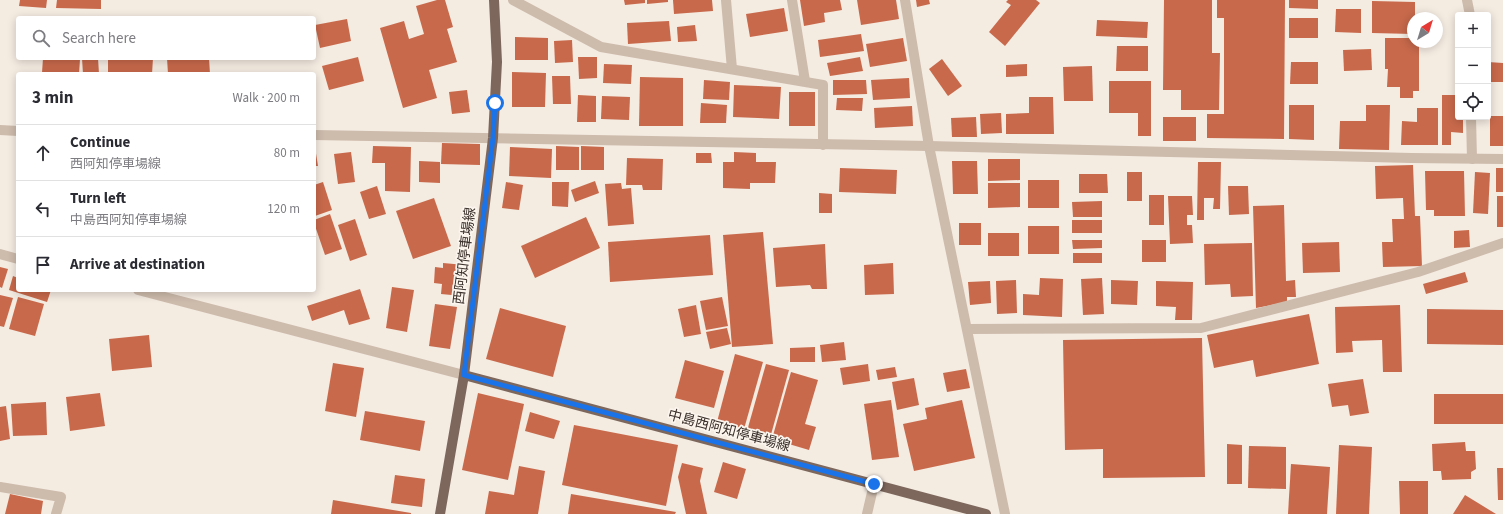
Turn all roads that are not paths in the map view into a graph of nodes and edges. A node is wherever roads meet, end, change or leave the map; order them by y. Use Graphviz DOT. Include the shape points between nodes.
graph roads {
  1 [pos="494,0"];
  2 [pos="513,0"];
  3 [pos="726,0"];
  4 [pos="792,0"];
  5 [pos="905,0"];
  6 [pos="1467,0"];
  7 [pos="1469,12"];
  8 [pos="732,69"];
  9 [pos="805,81"];
  10 [pos="1471,120"];
  11 [pos="0,130"];
  12 [pos="16,131"];
  13 [pos="316,135"];
  14 [pos="493,138"];
  15 [pos="823,144"];
  16 [pos="930,146"];
  17 [pos="1472,159"];
  18 [pos="1503,159"];
  19 [pos="1503,243"];
  20 [pos="0,254"];
  21 [pos="16,258"];
  22 [pos="146,292"];
  23 [pos="968,329"];
  24 [pos="464,375"];
  25 [pos="874,484"];
  26 [pos="0,487"];
  27 [pos="56,514"];
  28 [pos="440,514"];
  29 [pos="867,514"];
  30 [pos="986,514"];
  31 [pos="1005,514"];
  1 -- 14 [label="main road, 西阿知停車場線" via="497,62"];
  2 -- 8 [label="street" via="601,47"];
  3 -- 8 [label="street"];
  4 -- 9 [label="street"];
  5 -- 16 [label="street"];
  6 -- 7 [label="street"];
  8 -- 9 [label="street"];
  9 -- 15 [label="street" via="823,85"];
  10 -- 17 [label="street"];
  11 -- 12 [label="street"];
  13 -- 14 [label="street"];
  14 -- 15 [label="street"];
  14 -- 24 [label="main road, 西阿知停車場線"];
  15 -- 16 [label="street"];
  16 -- 17 [label="street"];
  16 -- 23 [label="street"];
  17 -- 18 [label="street"];
  19 -- 23 [label="street" via="1418,272 1202,328"];
  20 -- 21 [label="street"];
  22 -- 24 [label="street"];
  23 -- 31 [label="street"];
  24 -- 25 [label="main road, 中島西阿知停車場線"];
  24 -- 28 [label="main road, 西阿知停車場線"];
  25 -- 29 [label="street"];
  25 -- 30 [label="main road, 中島西阿知停車場線"];
  26 -- 27 [label="street" via="61,497"];
}
